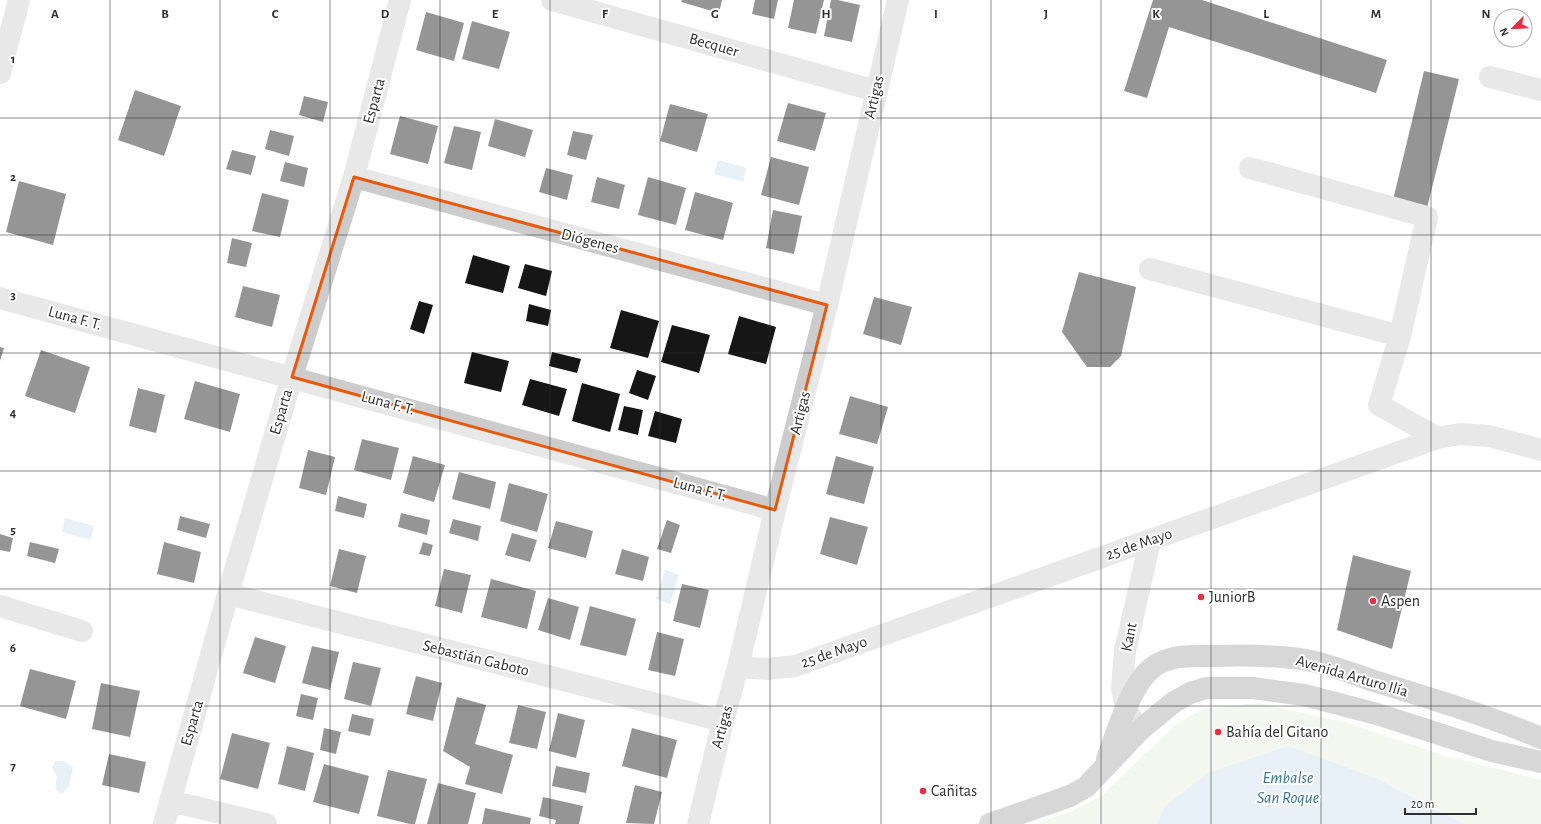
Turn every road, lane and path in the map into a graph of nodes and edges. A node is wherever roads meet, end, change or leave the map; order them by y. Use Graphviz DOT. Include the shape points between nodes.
graph roads {
  1 [pos="19,0"];
  2 [pos="400,0"];
  3 [pos="552,0"];
  4 [pos="898,0"];
  5 [pos="0,73"];
  6 [pos="1490,77"];
  7 [pos="1541,90"];
  8 [pos="876,91"];
  9 [pos="1250,168"];
  10 [pos="354,177"];
  11 [pos="1150,269"];
  12 [pos="0,298"];
  13 [pos="827,305"];
  14 [pos="1400,336"];
  15 [pos="292,377"];
  16 [pos="1438,438"];
  17 [pos="1541,450"];
  18 [pos="775,510"];
  19 [pos="1150,541"];
  20 [pos="228,594"];
  21 [pos="0,606"];
  22 [pos="82,631"];
  23 [pos="738,667"];
  24 [pos="1126,708"];
  25 [pos="723,721"];
  26 [pos="1140,729"];
  27 [pos="1541,738"];
  28 [pos="1541,762"];
  29 [pos="1104,770"];
  30 [pos="170,801"];
  31 [pos="164,824"];
  32 [pos="266,824"];
  33 [pos="698,824"];
  34 [pos="990,824"];
  1 -- 5 [label="street"];
  2 -- 10 [label="street, Esparta"];
  3 -- 8 [label="street, Becquer"];
  4 -- 8 [label="street, Artigas"];
  6 -- 7 [label="street"];
  8 -- 13 [label="street, Artigas"];
  9 -- 14 [label="street" via="1427,217"];
  10 -- 13 [label="street, Diógenes"];
  10 -- 15 [label="street, Esparta"];
  11 -- 14 [label="street"];
  12 -- 15 [label="street, Luna F. T."];
  13 -- 18 [label="street, Artigas"];
  14 -- 16 [label="street" via="1379,405"];
  15 -- 18 [label="street, Luna F. T."];
  15 -- 20 [label="street, Esparta"];
  16 -- 17 [label="street, 25 de Mayo" via="1460,434 1489,436"];
  16 -- 19 [label="street, 25 de Mayo"];
  18 -- 23 [label="street, Artigas"];
  19 -- 23 [label="street, 25 de Mayo" via="795,666 769,669"];
  19 -- 24 [label="street, Kant" via="1125,651 1122,688"];
  20 -- 25 [label="street, Sebastián Gaboto"];
  20 -- 30 [label="street, Esparta"];
  21 -- 22 [label="street"];
  23 -- 25 [label="street, Artigas"];
  24 -- 26 [label="street, Kant"];
  24 -- 27 [label="main road, Avenida Arturo Ilía" via="1141,679 1152,668 1170,658 1228,655 1285,657 1343,670 1446,703"];
  24 -- 29 [label="main road, Avenida Arturo Ilía"];
  25 -- 33 [label="street, Artigas"];
  26 -- 28 [label="main road, Avenida Arturo Ilía" via="1174,702 1190,693 1206,688 1253,688 1304,695 1343,705 1492,751"];
  26 -- 29 [label="main road, Avenida Arturo Ilía"];
  29 -- 34 [label="main road, Avenida Arturo Ilía" via="1086,787 1070,796"];
  30 -- 31 [label="street, Esparta"];
  30 -- 32 [label="street"];
}
